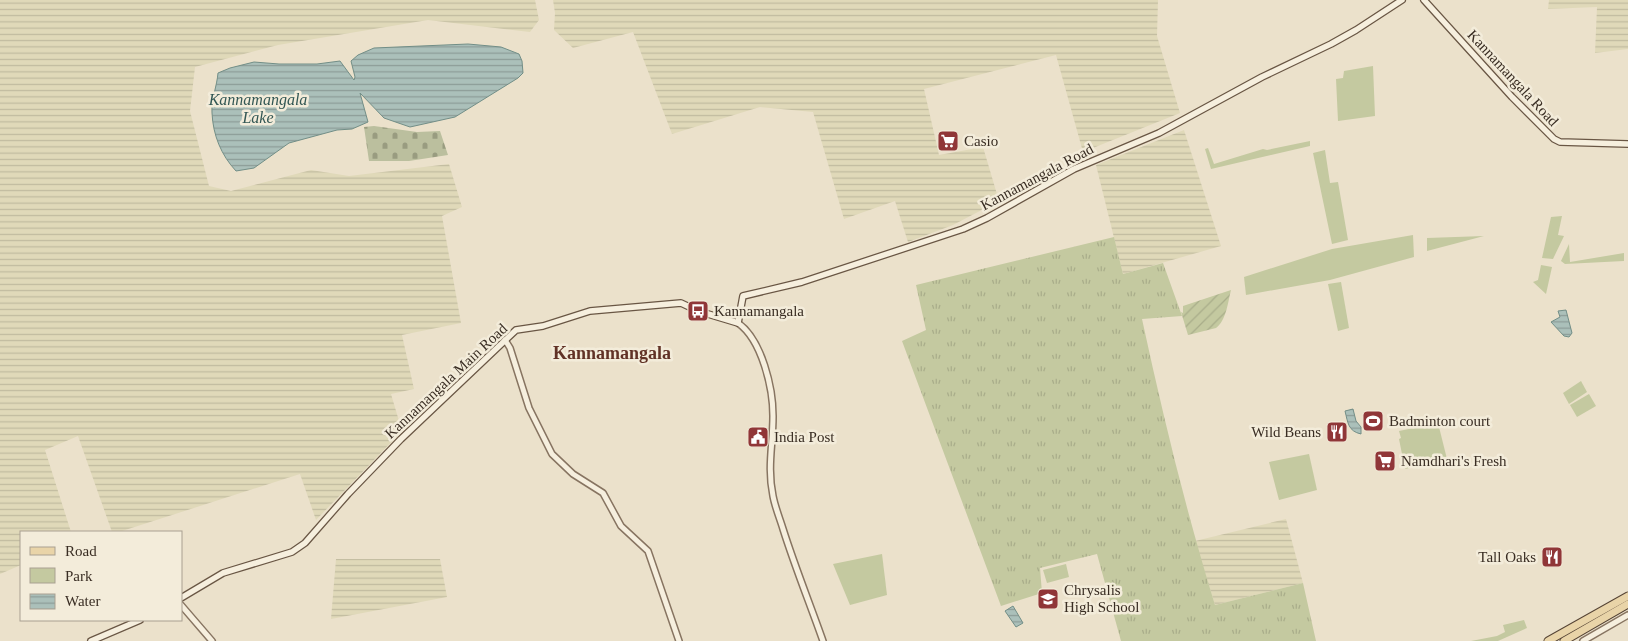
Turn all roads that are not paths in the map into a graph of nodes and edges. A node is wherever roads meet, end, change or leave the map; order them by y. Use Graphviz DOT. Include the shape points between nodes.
graph roads {
  1 [pos="1402,0"];
  2 [pos="1424,0"];
  3 [pos="1628,144"];
  4 [pos="738,323"];
  5 [pos="505,340"];
  6 [pos="1628,596"];
  7 [pos="182,597"];
  8 [pos="1628,604"];
  9 [pos="182,606"];
  10 [pos="1628,616"];
  11 [pos="138,621"];
  12 [pos="1571,632"];
  13 [pos="91,641"];
  14 [pos="212,641"];
  15 [pos="679,641"];
  16 [pos="823,641"];
  17 [pos="1548,641"];
  18 [pos="1564,641"];
  19 [pos="1583,641"];
  1 -- 4 [label="main road, Kannamangala Road" via="1331,44 1159,133 1074,169 963,229 802,282 744,296"];
  2 -- 3 [label="main road, Kannamangala Road" via="1554,139 1560,142"];
  4 -- 5 [label="main road, Kannamangala Main Road" via="681,303 633,306 590,311 543,326 516,330"];
  4 -- 16 [label="street" via="758,349 769,380 773,416 769,466 773,497"];
  5 -- 7 [label="main road, Kannamangala Main Road" via="401,439 305,543 292,552 223,573"];
  5 -- 15 [label="street" via="529,408 552,454 573,474 603,493 621,526 648,551"];
  6 -- 12 [label="main road"];
  8 -- 12 [label="main road"];
  9 -- 14 [label="street"];
  10 -- 19 [label="street"];
  11 -- 13 [label="main road"];
  12 -- 17 [label="main road"];
  12 -- 18 [label="main road"];
}
